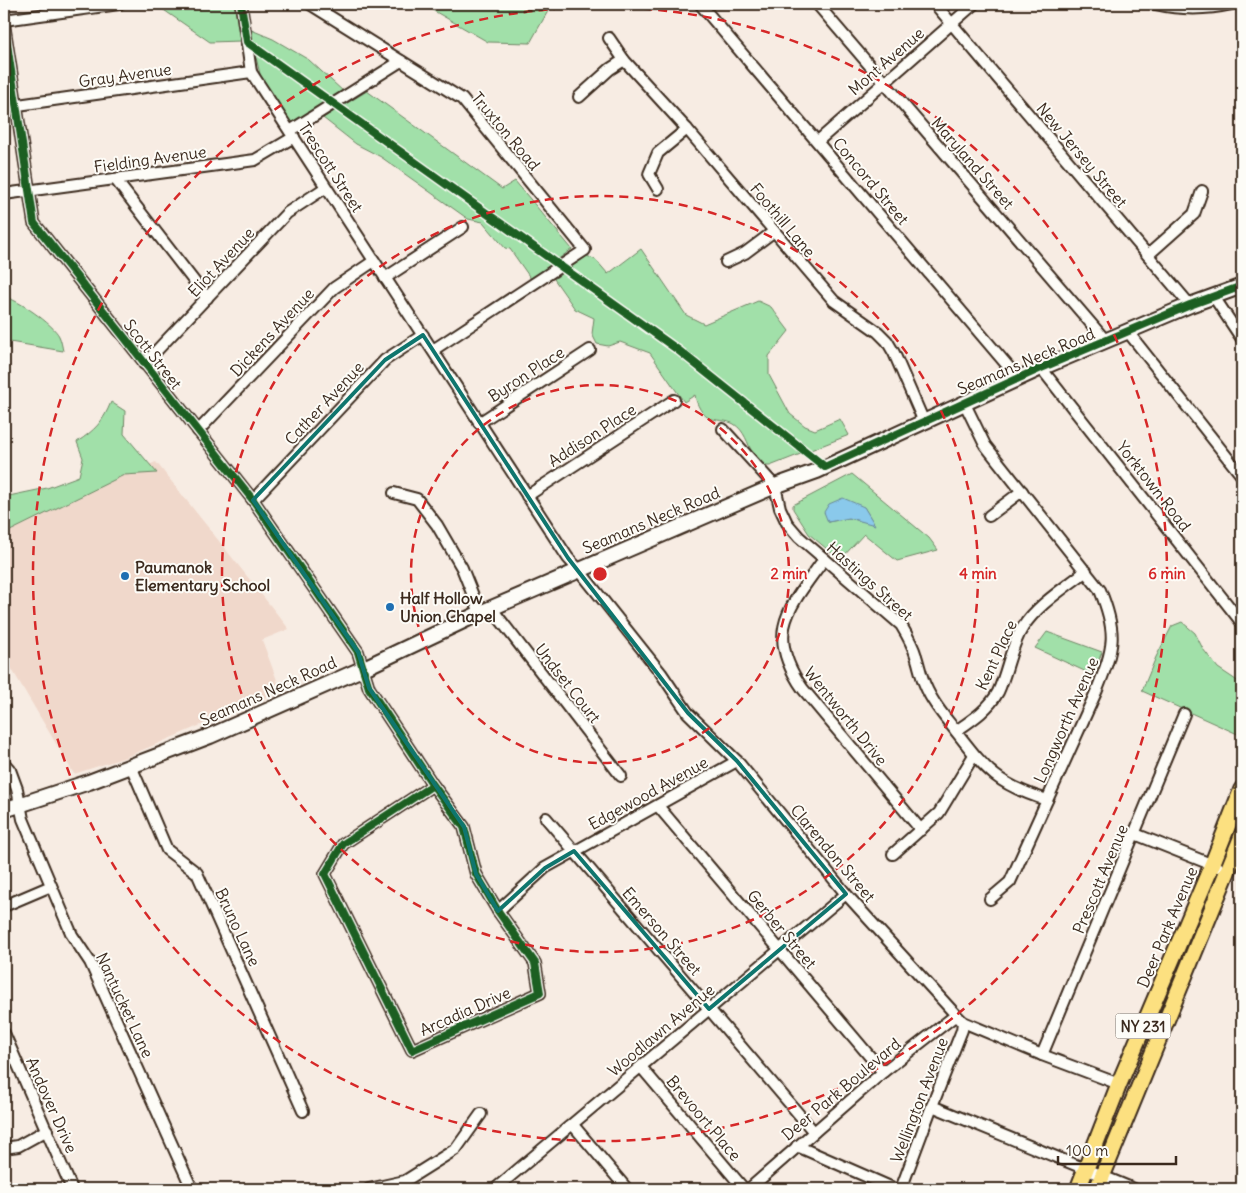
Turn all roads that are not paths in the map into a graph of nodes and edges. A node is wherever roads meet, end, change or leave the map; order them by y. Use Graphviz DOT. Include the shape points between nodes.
graph roads {
  1 [pos="119,4"];
  2 [pos="241,4"];
  3 [pos="310,4"];
  4 [pos="700,4"];
  5 [pos="817,4"];
  6 [pos="935,4"];
  7 [pos="974,4"];
  8 [pos="1155,4"];
  9 [pos="1232,4"];
  10 [pos="4,20"];
  11 [pos="4,24"];
  12 [pos="952,24"];
  13 [pos="609,38"];
  14 [pos="401,60"];
  15 [pos="624,60"];
  16 [pos="251,72"];
  17 [pos="885,82"];
  18 [pos="579,97"];
  19 [pos="16,105"];
  20 [pos="4,107"];
  21 [pos="687,129"];
  22 [pos="292,134"];
  23 [pos="818,141"];
  24 [pos="114,179"];
  25 [pos="325,188"];
  26 [pos="658,188"];
  27 [pos="28,191"];
  28 [pos="1202,191"];
  29 [pos="4,194"];
  30 [pos="463,227"];
  31 [pos="773,232"];
  32 [pos="1148,255"];
  33 [pos="374,261"];
  34 [pos="726,262"];
  35 [pos="385,278"];
  36 [pos="1242,286"];
  37 [pos="1214,297"];
  38 [pos="207,298"];
  39 [pos="1190,305"];
  40 [pos="1128,332"];
  41 [pos="423,335"];
  42 [pos="1242,339"];
  43 [pos="1106,341"];
  44 [pos="433,350"];
  45 [pos="590,350"];
  46 [pos="144,364"];
  47 [pos="1041,368"];
  48 [pos="1018,378"];
  49 [pos="674,400"];
  50 [pos="964,402"];
  51 [pos="924,422"];
  52 [pos="479,423"];
  53 [pos="723,429"];
  54 [pos="198,431"];
  55 [pos="1242,476"];
  56 [pos="776,486"];
  57 [pos="1022,491"];
  58 [pos="394,493"];
  59 [pos="527,496"];
  60 [pos="253,500"];
  61 [pos="990,516"];
  62 [pos="824,559"];
  63 [pos="579,570"];
  64 [pos="1086,571"];
  65 [pos="486,611"];
  66 [pos="1242,623"];
  67 [pos="364,668"];
  68 [pos="1184,714"];
  69 [pos="956,731"];
  70 [pos="974,755"];
  71 [pos="736,762"];
  72 [pos="4,763"];
  73 [pos="131,766"];
  74 [pos="621,776"];
  75 [pos="433,785"];
  76 [pos="1242,789"];
  77 [pos="1047,800"];
  78 [pos="20,805"];
  79 [pos="658,806"];
  80 [pos="4,810"];
  81 [pos="546,818"];
  82 [pos="921,830"];
  83 [pos="1135,834"];
  84 [pos="1242,836"];
  85 [pos="574,851"];
  86 [pos="893,854"];
  87 [pos="1212,865"];
  88 [pos="1228,871"];
  89 [pos="51,886"];
  90 [pos="846,894"];
  91 [pos="990,899"];
  92 [pos="4,906"];
  93 [pos="498,911"];
  94 [pos="779,950"];
  95 [pos="709,1009"];
  96 [pos="959,1018"];
  97 [pos="4,1033"];
  98 [pos="1042,1055"];
  99 [pos="641,1067"];
  100 [pos="883,1072"];
  101 [pos="1119,1084"];
  102 [pos="932,1106"];
  103 [pos="303,1111"];
  104 [pos="481,1114"];
  105 [pos="573,1125"];
  106 [pos="47,1130"];
  107 [pos="814,1132"];
  108 [pos="797,1146"];
  109 [pos="4,1148"];
  110 [pos="1086,1169"];
  111 [pos="1100,1183"];
  112 [pos="507,1186"];
  113 [pos="72,1189"];
  114 [pos="192,1189"];
  115 [pos="369,1189"];
  116 [pos="495,1189"];
  117 [pos="627,1189"];
  118 [pos="744,1189"];
  119 [pos="749,1189"];
  120 [pos="895,1189"];
  121 [pos="901,1189"];
  122 [pos="1078,1189"];
  123 [pos="1134,1189"];
  1 -- 10 [label="street"];
  2 -- 16 [label="street, Trescott Street"];
  3 -- 14 [label="street, Truxton Road"];
  4 -- 23 [label="street, Concord Street"];
  5 -- 17 [label="street, Maryland Street"];
  6 -- 12 [label="street, New Jersey Street"];
  7 -- 12 [label="street, Mont Avenue"];
  8 -- 9 [label="street" via="1191,9"];
  11 -- 19 [label="street, Scott Street"];
  12 -- 17 [label="street, Mont Avenue"];
  12 -- 32 [label="street, New Jersey Street"];
  13 -- 15 [label="street, Foothill Lane"];
  14 -- 22 [label="street, Fielding Avenue"];
  14 -- 44 [label="street, Truxton Road" via="462,99 585,250"];
  15 -- 18 [label="street"];
  15 -- 21 [label="street, Foothill Lane"];
  16 -- 19 [label="street, Gray Avenue"];
  16 -- 22 [label="street, Trescott Street"];
  17 -- 23 [label="street, Mont Avenue"];
  17 -- 43 [label="street, Maryland Street"];
  19 -- 20 [label="street, Gray Avenue"];
  19 -- 27 [label="street, Scott Street"];
  21 -- 26 [label="street" via="658,153 649,174"];
  21 -- 31 [label="street, Foothill Lane"];
  22 -- 24 [label="street, Fielding Avenue" via="255,160"];
  22 -- 25 [label="street, Trescott Street"];
  23 -- 48 [label="street, Concord Street"];
  24 -- 27 [label="street, Fielding Avenue"];
  24 -- 38 [label="street"];
  25 -- 33 [label="street, Trescott Street"];
  25 -- 38 [label="street, Eliot Avenue" via="287,213"];
  27 -- 29 [label="street, Fielding Avenue"];
  27 -- 46 [label="street, Scott Street" via="34,223"];
  28 -- 32 [label="street" via="1194,214"];
  30 -- 35 [label="street"];
  31 -- 34 [label="street" via="745,253"];
  31 -- 51 [label="street, Foothill Lane" via="834,301 887,342"];
  32 -- 39 [label="street, New Jersey Street"];
  33 -- 35 [label="street, Trescott Street"];
  33 -- 54 [label="street, Dickens Avenue" via="334,288"];
  35 -- 41 [label="street, Trescott Street"];
  36 -- 37 [label="main road, Seamans Neck Road"];
  37 -- 39 [label="main road, Seamans Neck Road"];
  37 -- 42 [label="street"];
  38 -- 46 [label="street, Eliot Avenue"];
  39 -- 40 [label="main road, Seamans Neck Road"];
  40 -- 43 [label="main road, Seamans Neck Road"];
  40 -- 55 [label="street"];
  41 -- 44 [label="street, Trescott Street"];
  41 -- 60 [label="street, Cather Avenue" via="385,360"];
  43 -- 47 [label="main road, Seamans Neck Road"];
  44 -- 52 [label="street"];
  45 -- 52 [label="street, Byron Place"];
  46 -- 54 [label="street, Scott Street"];
  47 -- 48 [label="main road, Seamans Neck Road"];
  47 -- 66 [label="street, Yorktown Road"];
  48 -- 50 [label="main road, Seamans Neck Road"];
  49 -- 59 [label="street, Addison Place"];
  50 -- 51 [label="main road, Seamans Neck Road"];
  50 -- 57 [label="street, Longworth Avenue" via="985,445"];
  51 -- 56 [label="main road, Seamans Neck Road"];
  52 -- 59 [label="street"];
  53 -- 56 [label="street"];
  54 -- 60 [label="street, Scott Street"];
  56 -- 62 [label="street, Hastings Street" via="780,508 787,522"];
  56 -- 63 [label="main road, Seamans Neck Road"];
  57 -- 61 [label="street"];
  57 -- 64 [label="street, Longworth Avenue"];
  58 -- 65 [label="street, Undset Court" via="417,499 437,525"];
  59 -- 63 [label="street"];
  60 -- 67 [label="street, Scott Street" via="358,652"];
  62 -- 69 [label="street, Hastings Street" via="901,625 916,654 924,685"];
  62 -- 82 [label="street, Wentworth Drive" via="792,604 783,633 784,654 791,673 803,689"];
  63 -- 65 [label="main road, Seamans Neck Road"];
  63 -- 71 [label="street, Clarendon Street" via="661,673 688,713"];
  64 -- 69 [label="street, Kent Place" via="1034,613 1014,643 997,693 979,716"];
  64 -- 77 [label="street, Longworth Avenue" via="1100,590 1108,609 1113,641 1110,659"];
  65 -- 67 [label="main road, Seamans Neck Road"];
  65 -- 74 [label="street, Undset Court"];
  67 -- 73 [label="main road, Seamans Neck Road" via="210,736"];
  67 -- 75 [label="street, Arcadia Drive" via="369,688"];
  68 -- 83 [label="street, Prescott Avenue"];
  69 -- 70 [label="street, Hastings Street"];
  70 -- 77 [label="street, Hastings Street" via="996,778"];
  70 -- 82 [label="street" via="939,813"];
  71 -- 79 [label="street, Edgewood Avenue"];
  71 -- 90 [label="street, Clarendon Street"];
  72 -- 78 [label="street, Nantucket Lane" via="10,770"];
  73 -- 78 [label="main road, Seamans Neck Road"];
  73 -- 103 [label="street, Bruno Lane" via="167,850 197,873"];
  75 -- 93 [label="street, Arcadia Drive" via="464,826 476,874"];
  75 -- 93 [label="street, Arcadia Drive" via="343,844 325,874 412,1050 540,993 534,963"];
  76 -- 87 [label="main road, Deer Park Avenue / NY 231"];
  77 -- 91 [label="street, Longworth Avenue" via="1010,882"];
  78 -- 80 [label="main road, Seamans Neck Road"];
  78 -- 89 [label="street, Nantucket Lane"];
  79 -- 85 [label="street, Edgewood Avenue"];
  79 -- 94 [label="street, Gerber Street"];
  81 -- 85 [label="street, Emerson Street"];
  82 -- 86 [label="street"];
  83 -- 87 [label="street"];
  83 -- 98 [label="street, Prescott Avenue"];
  84 -- 88 [label="main road, NY 231"];
  85 -- 93 [label="street, Edgewood Avenue" via="545,868"];
  85 -- 95 [label="street, Emerson Street"];
  87 -- 88 [label="street"];
  87 -- 101 [label="main road, Deer Park Avenue / NY 231"];
  88 -- 111 [label="main road, NY 231"];
  89 -- 92 [label="street"];
  89 -- 114 [label="street, Nantucket Lane" via="72,935 90,962"];
  90 -- 94 [label="street, Woodlawn Avenue"];
  90 -- 96 [label="street, Clarendon Street"];
  94 -- 95 [label="street, Woodlawn Avenue"];
  94 -- 100 [label="street, Gerber Street"];
  95 -- 99 [label="street, Woodlawn Avenue"];
  95 -- 107 [label="street, Emerson Street"];
  96 -- 98 [label="street, Clarendon Street"];
  96 -- 100 [label="street, Deer Park Boulevard"];
  96 -- 102 [label="street, Wellington Avenue" via="962,1030"];
  97 -- 106 [label="street, Andover Drive"];
  98 -- 101 [label="street, Clarendon Street"];
  99 -- 105 [label="street, Woodlawn Avenue"];
  99 -- 118 [label="street, Brevoort Place"];
  100 -- 107 [label="street, Deer Park Boulevard"];
  101 -- 110 [label="main road, Deer Park Avenue / NY 231"];
  102 -- 110 [label="street"];
  102 -- 121 [label="street, Wellington Avenue"];
  104 -- 115 [label="street" via="456,1149 404,1181"];
  105 -- 112 [label="street, Woodlawn Avenue"];
  105 -- 117 [label="street"];
  106 -- 109 [label="street" via="18,1146"];
  106 -- 113 [label="street, Andover Drive"];
  107 -- 108 [label="street, Deer Park Boulevard"];
  108 -- 119 [label="street, Deer Park Boulevard"];
  108 -- 120 [label="street"];
  110 -- 111 [label="street"];
  110 -- 122 [label="main road, Deer Park Avenue / NY 231"];
  111 -- 123 [label="street"];
  112 -- 116 [label="street, Woodlawn Avenue"];
}
